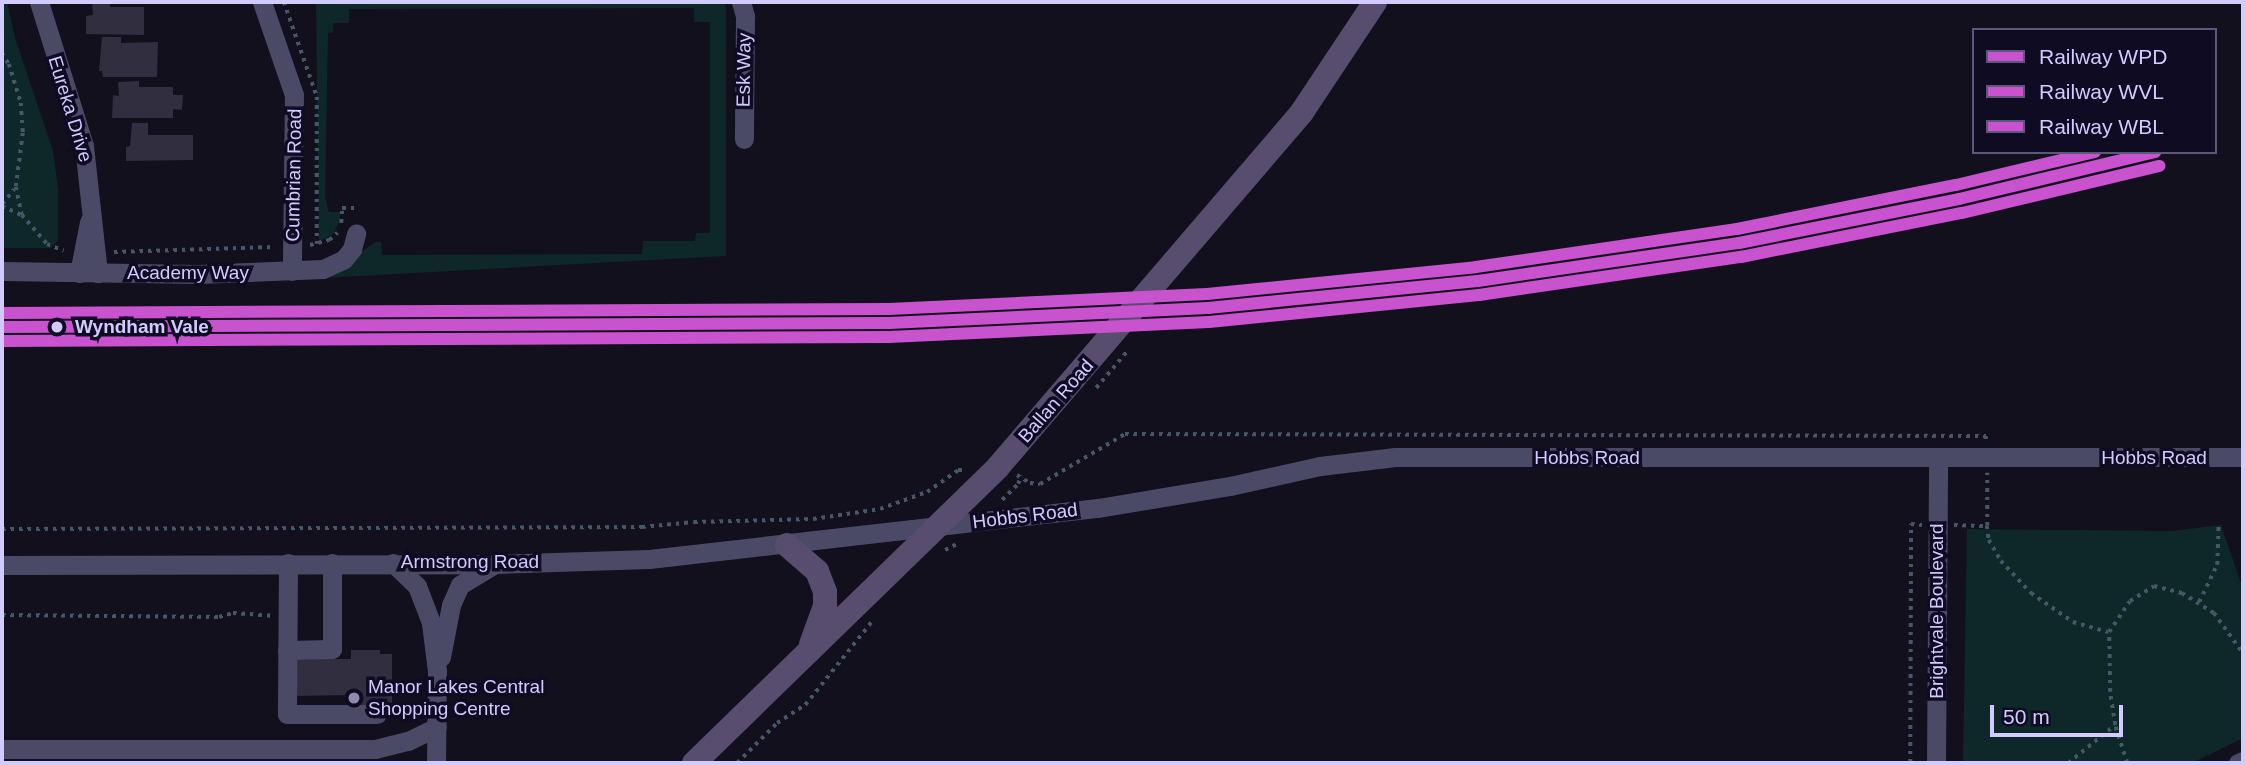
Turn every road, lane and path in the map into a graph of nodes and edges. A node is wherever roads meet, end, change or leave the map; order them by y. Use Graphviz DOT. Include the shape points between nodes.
graph roads {
  1 [pos="39,2"];
  2 [pos="262,2"];
  3 [pos="741,2"];
  4 [pos="1375,2"];
  5 [pos="2,53"];
  6 [pos="744,139"];
  7 [pos="16,187"];
  8 [pos="2,205"];
  9 [pos="357,208"];
  10 [pos="22,215"];
  11 [pos="356,234"];
  12 [pos="293,245"];
  13 [pos="90,251"];
  14 [pos="2,271"];
  15 [pos="292,271"];
  16 [pos="89,273"];
  17 [pos="2243,457"];
  18 [pos="1987,458"];
  19 [pos="1938,459"];
  20 [pos="990,474"];
  21 [pos="1021,475"];
  22 [pos="981,520"];
  23 [pos="1938,525"];
  24 [pos="1987,526"];
  25 [pos="937,527"];
  26 [pos="2218,527"];
  27 [pos="2,529"];
  28 [pos="787,545"];
  29 [pos="942,551"];
  30 [pos="288,563"];
  31 [pos="332,563"];
  32 [pos="393,563"];
  33 [pos="496,564"];
  34 [pos="2,565"];
  35 [pos="2199,603"];
  36 [pos="881,610"];
  37 [pos="2,615"];
  38 [pos="287,616"];
  39 [pos="2109,632"];
  40 [pos="287,650"];
  41 [pos="2243,653"];
  42 [pos="807,654"];
  43 [pos="438,671"];
  44 [pos="377,714"];
  45 [pos="2115,724"];
  46 [pos="437,727"];
  47 [pos="2,749"];
  48 [pos="375,756"];
  49 [pos="2243,761"];
  50 [pos="436,763"];
  51 [pos="694,763"];
  52 [pos="737,763"];
  53 [pos="1910,763"];
  54 [pos="1936,763"];
  55 [pos="2068,763"];
  56 [pos="2127,763"];
  57 [pos="2238,763"];
  1 -- 13 [label="street, Eureka Drive" via="84,146"];
  2 -- 12 [label="street, Cumbrian Road" via="294,95"];
  3 -- 6 [label="street, Esk Way" via="745,16"];
  4 -- 20 [label="main road, Ballan Road" via="1301,112 1078,377"];
  5 -- 7 [label="path" via="17,84 23,119"];
  7 -- 8 [label="path"];
  7 -- 10 [label="path"];
  8 -- 10 [label="path"];
  9 -- 12 [label="path" via="342,208 340,228 330,240"];
  10 -- 13 [label="path" via="40,238 58,251"];
  11 -- 15 [label="street, Academy Way" via="352,249 334,265"];
  12 -- 13 [label="path"];
  12 -- 15 [label="street, Cumbrian Road"];
  13 -- 16 [label="street, Eureka Drive"];
  14 -- 16 [label="street, Academy Way"];
  15 -- 16 [label="street, Academy Way"];
  17 -- 18 [label="street, Hobbs Road"];
  18 -- 19 [label="street, Hobbs Road"];
  18 -- 21 [label="path" via="1986,436 1125,435 1040,484"];
  18 -- 24 [label="path"];
  19 -- 22 [label="street, Hobbs Road" via="1395,457 1320,466 1163,498"];
  19 -- 23 [label="street, Brightvale Boulevard"];
  20 -- 21 [label="path"];
  20 -- 25 [label="main road, Ballan Road"];
  20 -- 27 [label="path" via="958,470 927,492 899,503 813,519 642,527"];
  21 -- 22 [label="path" via="1018,484"];
  22 -- 25 [label="street, Hobbs Road"];
  22 -- 29 [label="path" via="957,545"];
  23 -- 24 [label="path"];
  23 -- 53 [label="path" via="1911,524"];
  23 -- 54 [label="street, Brightvale Boulevard"];
  24 -- 39 [label="path" via="2001,561 2031,593 2074,622"];
  25 -- 28 [label="street, Armstrong Road"];
  25 -- 42 [label="main road, Ballan Road"];
  26 -- 35 [label="path" via="2217,565"];
  28 -- 33 [label="street, Armstrong Road" via="649,559"];
  28 -- 42 [label="main road" via="817,570 825,592 825,606"];
  30 -- 31 [label="street, Armstrong Road"];
  30 -- 34 [label="street, Armstrong Road"];
  30 -- 38 [label="street"];
  31 -- 32 [label="street, Armstrong Road"];
  31 -- 40 [label="street" via="332,649"];
  32 -- 33 [label="street, Armstrong Road"];
  32 -- 43 [label="street" via="422,595"];
  33 -- 43 [label="street" via="467,579 455,594"];
  35 -- 39 [label="path" via="2173,589 2149,587 2130,601"];
  35 -- 41 [label="path" via="2226,626"];
  36 -- 52 [label="path" via="805,705 777,723"];
  37 -- 38 [label="path"];
  38 -- 40 [label="street"];
  39 -- 45 [label="path"];
  40 -- 44 [label="street" via="287,714"];
  42 -- 51 [label="main road, Ballan Road"];
  43 -- 46 [label="street"];
  45 -- 55 [label="path"];
  45 -- 56 [label="path"];
  46 -- 48 [label="street"];
  46 -- 50 [label="street"];
  47 -- 48 [label="street"];
  49 -- 57 [label="street"];
}
